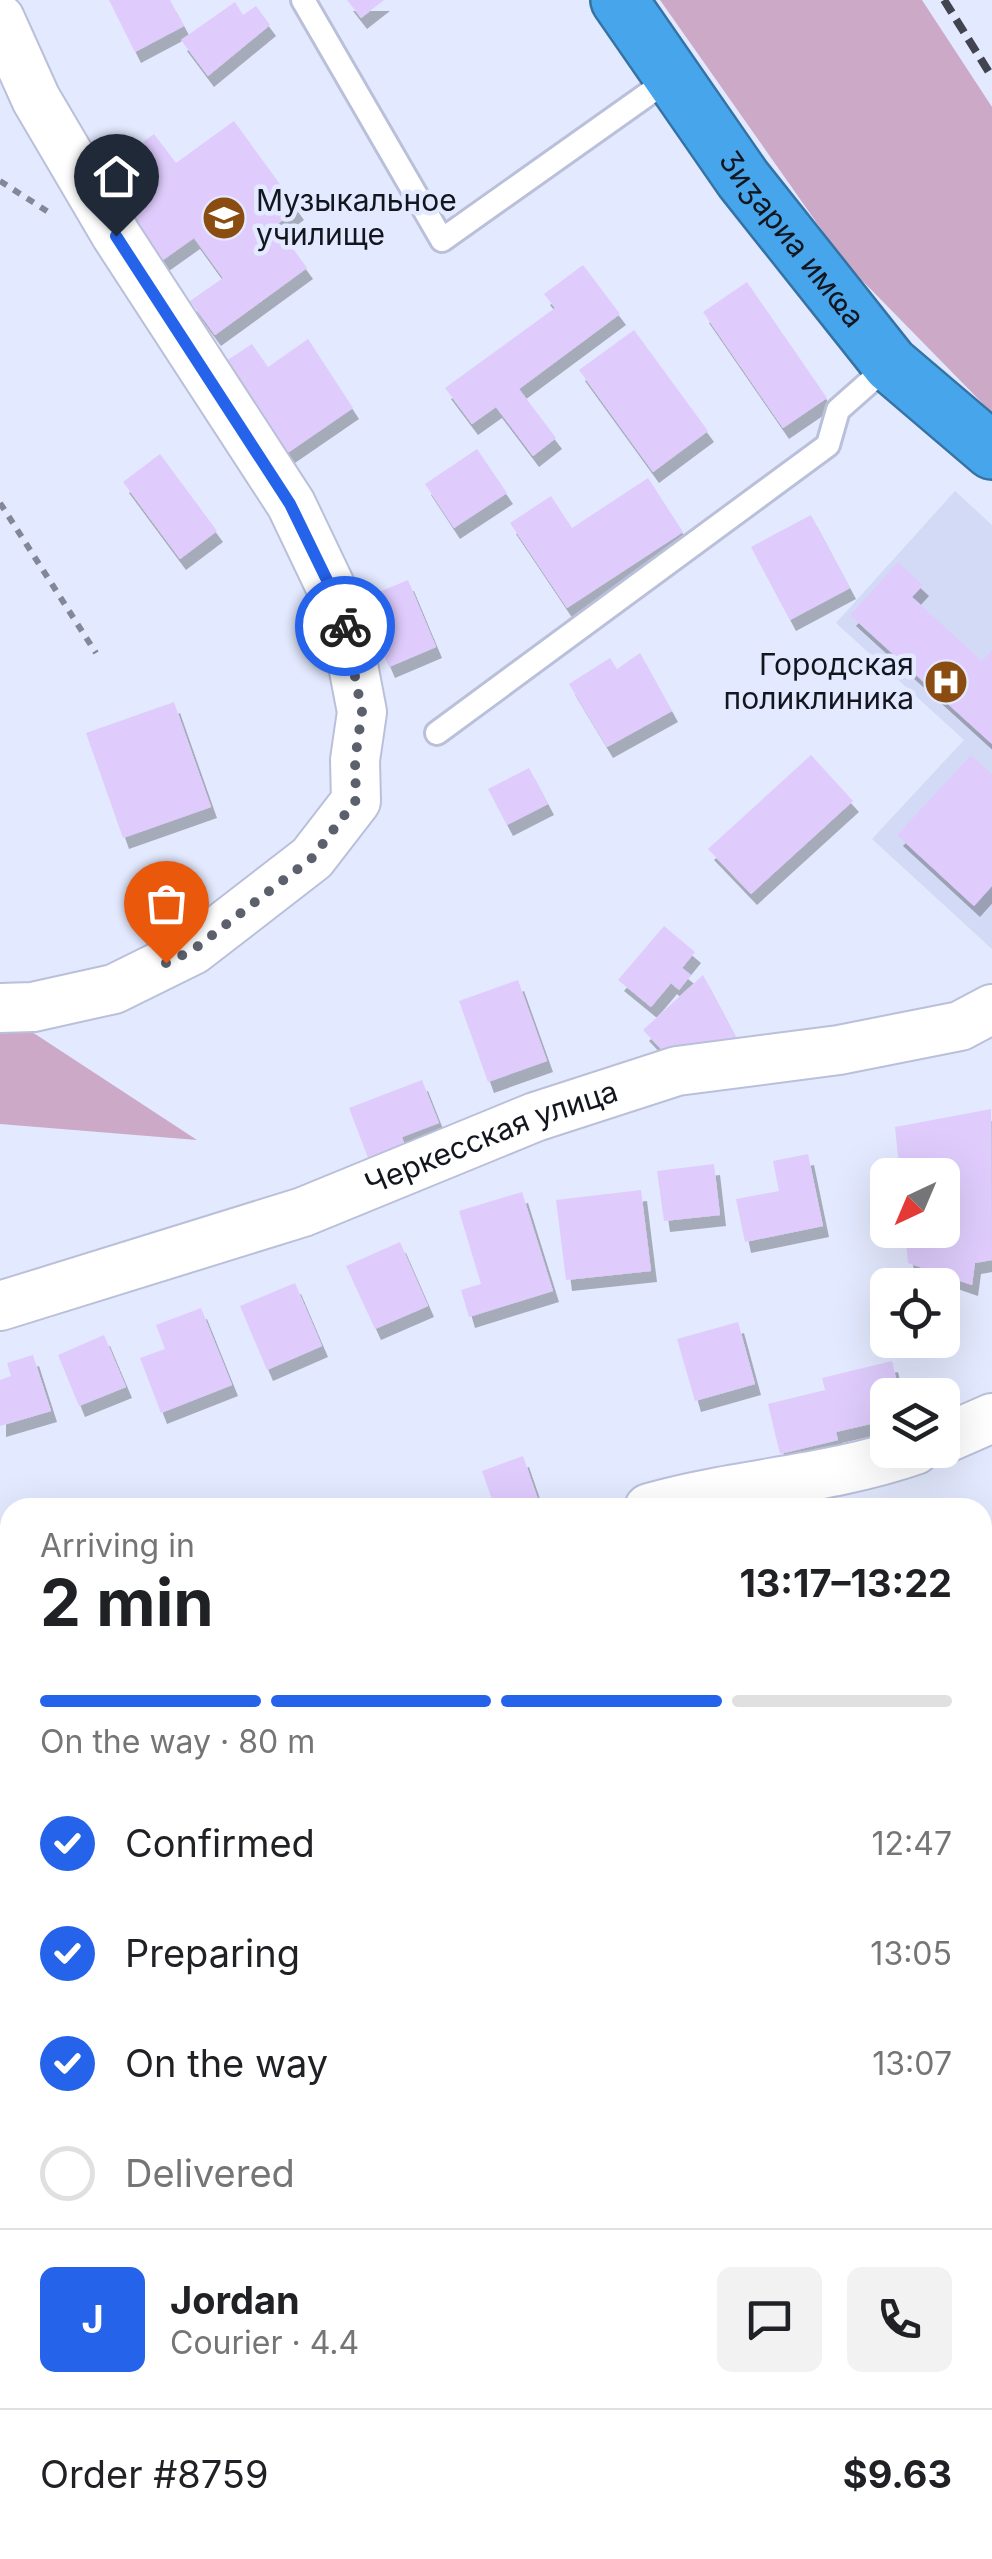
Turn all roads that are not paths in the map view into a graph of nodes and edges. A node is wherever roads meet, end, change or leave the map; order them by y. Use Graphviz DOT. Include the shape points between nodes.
graph roads {
  1 [pos="304,0"];
  2 [pos="619,0"];
  3 [pos="0,19"];
  4 [pos="672,76"];
  5 [pos="890,364"];
  6 [pos="992,451"];
  7 [pos="437,733"];
  8 [pos="0,1008"];
  9 [pos="992,1009"];
  10 [pos="0,1306"];
  11 [pos="992,1418"];
  12 [pos="960,1432"];
  13 [pos="870,1463"];
  14 [pos="683,1498"];
  1 -- 4 [label="lane" via="442,240"];
  2 -- 4 [label="highway, Ӡиӡариа имҩа"];
  3 -- 8 [label="street" via="36,100 116,236 290,504 343,613 362,712 356,800 312,858 193,950 114,989"];
  4 -- 5 [label="highway, Ӡиӡариа имҩа" via="743,179"];
  5 -- 6 [label="highway, Ӡиӡариа имҩа"];
  5 -- 7 [label="lane" via="838,410 828,446"];
  9 -- 10 [label="street, Черкесская улица" via="960,1026 839,1050 678,1071 535,1117 303,1212"];
  11 -- 12 [label="street"];
  13 -- 14 [label="street"];
}
